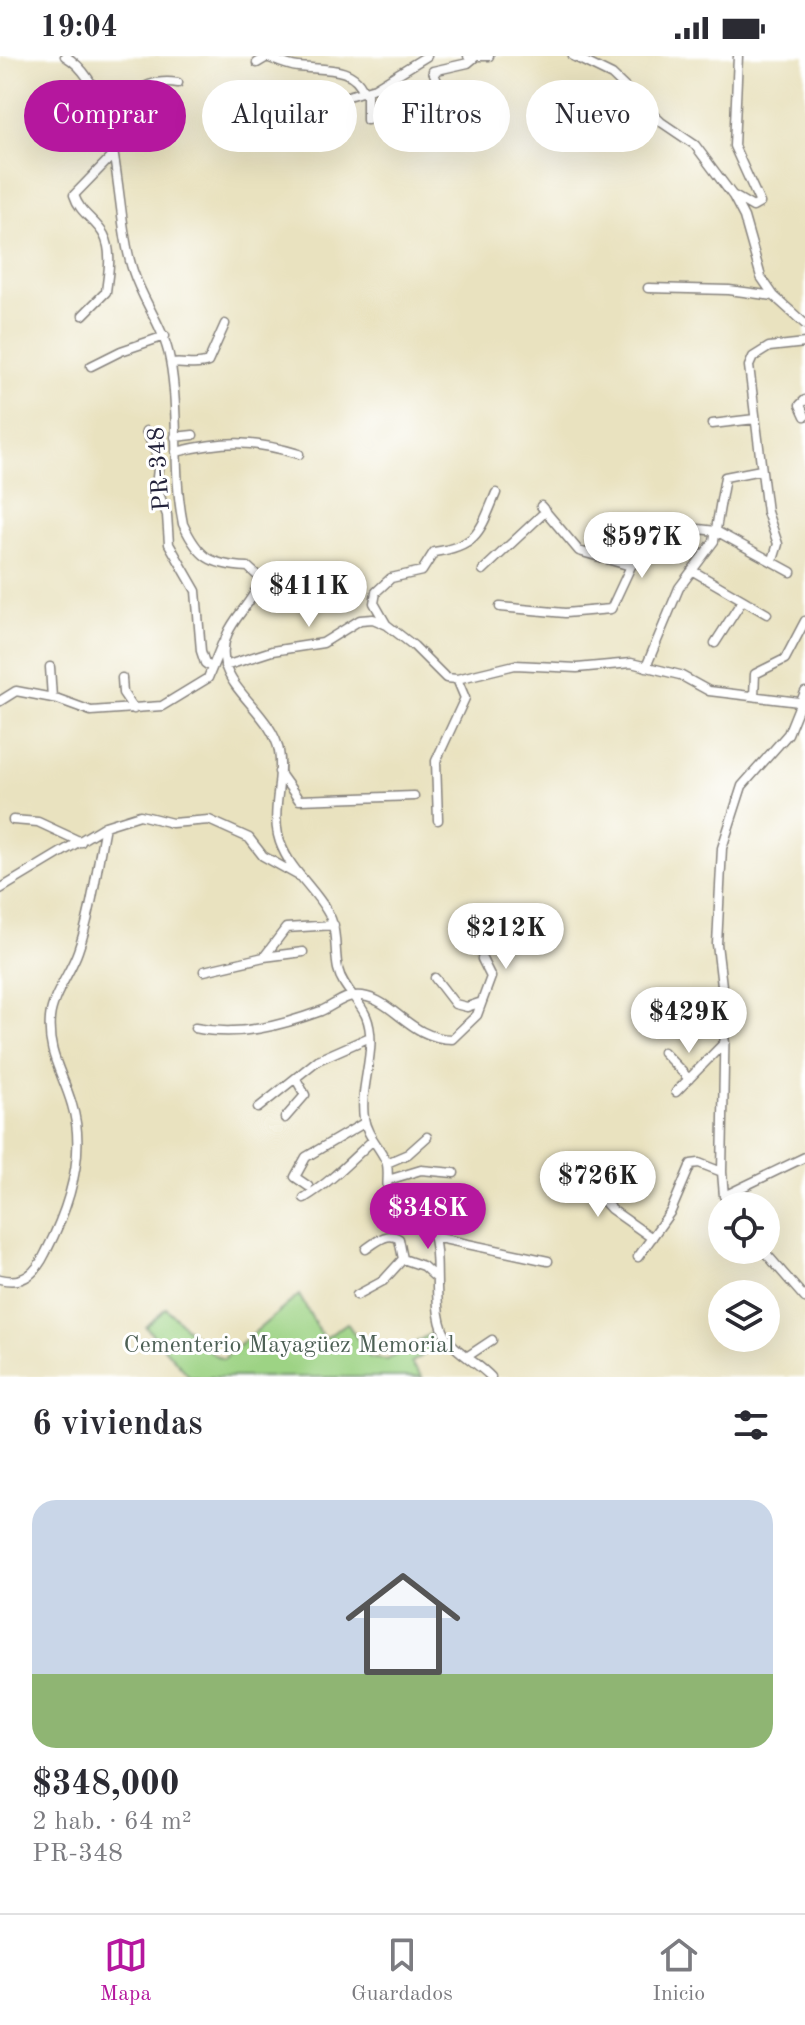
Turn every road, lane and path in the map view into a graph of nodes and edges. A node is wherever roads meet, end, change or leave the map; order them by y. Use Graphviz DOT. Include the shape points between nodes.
graph roads {
  1 [pos="65,56"];
  2 [pos="427,56"];
  3 [pos="489,56"];
  4 [pos="573,56"];
  5 [pos="738,56"];
  6 [pos="471,57"];
  7 [pos="257,63"];
  8 [pos="88,80"];
  9 [pos="436,80"];
  10 [pos="366,92"];
  11 [pos="357,94"];
  12 [pos="367,120"];
  13 [pos="111,152"];
  14 [pos="112,156"];
  15 [pos="733,196"];
  16 [pos="648,288"];
  17 [pos="774,296"];
  18 [pos="83,315"];
  19 [pos="225,324"];
  20 [pos="804,324"];
  21 [pos="165,336"];
  22 [pos="805,343"];
  23 [pos="171,364"];
  24 [pos="91,366"];
  25 [pos="805,400"];
  26 [pos="805,416"];
  27 [pos="755,419"];
  28 [pos="712,424"];
  29 [pos="146,431"];
  30 [pos="193,435"];
  31 [pos="175,437"];
  32 [pos="176,452"];
  33 [pos="299,454"];
  34 [pos="761,470"];
  35 [pos="496,493"];
  36 [pos="716,531"];
  37 [pos="773,560"];
  38 [pos="631,566"];
  39 [pos="483,570"];
  40 [pos="693,571"];
  41 [pos="791,572"];
  42 [pos="742,601"];
  43 [pos="500,607"];
  44 [pos="767,614"];
  45 [pos="805,621"];
  46 [pos="387,625"];
  47 [pos="224,639"];
  48 [pos="715,643"];
  49 [pos="225,666"];
  50 [pos="50,667"];
  51 [pos="646,667"];
  52 [pos="212,668"];
  53 [pos="122,678"];
  54 [pos="457,679"];
  55 [pos="805,692"];
  56 [pos="754,696"];
  57 [pos="52,698"];
  58 [pos="0,701"];
  59 [pos="799,702"];
  60 [pos="134,709"];
  61 [pos="279,771"];
  62 [pos="414,796"];
  63 [pos="438,820"];
  64 [pos="16,822"];
  65 [pos="105,826"];
  66 [pos="81,842"];
  67 [pos="300,877"];
  68 [pos="0,889"];
  69 [pos="334,925"];
  70 [pos="303,952"];
  71 [pos="264,957"];
  72 [pos="482,959"];
  73 [pos="204,971"];
  74 [pos="435,978"];
  75 [pos="353,995"];
  76 [pos="479,1003"];
  77 [pos="195,1028"];
  78 [pos="370,1037"];
  79 [pos="725,1042"];
  80 [pos="663,1052"];
  81 [pos="296,1079"];
  82 [pos="689,1079"];
  83 [pos="676,1092"];
  84 [pos="258,1108"];
  85 [pos="285,1118"];
  86 [pos="364,1123"];
  87 [pos="427,1137"];
  88 [pos="373,1140"];
  89 [pos="805,1157"];
  90 [pos="387,1163"];
  91 [pos="573,1167"];
  92 [pos="722,1172"];
  93 [pos="454,1173"];
  94 [pos="388,1180"];
  95 [pos="308,1186"];
  96 [pos="724,1192"];
  97 [pos="732,1192"];
  98 [pos="304,1198"];
  99 [pos="434,1237"];
  100 [pos="652,1238"];
  101 [pos="366,1249"];
  102 [pos="638,1257"];
  103 [pos="403,1259"];
  104 [pos="548,1261"];
  105 [pos="776,1264"];
  106 [pos="434,1276"];
  107 [pos="0,1279"];
  108 [pos="357,1295"];
  109 [pos="805,1297"];
  110 [pos="492,1340"];
  111 [pos="468,1356"];
  112 [pos="491,1377"];
  1 -- 8 [label="street, PR-348 / PR-348"];
  2 -- 10 [label="street"];
  3 -- 6 [label="street"];
  4 -- 15 [label="street" via="612,75 661,122 684,135"];
  5 -- 15 [label="street" via="734,146 760,203 753,207"];
  6 -- 9 [label="street" via="468,63 433,71"];
  7 -- 10 [label="street" via="267,57 295,67 353,74"];
  10 -- 11 [label="street"];
  10 -- 12 [label="street"];
  13 -- 14 [label="street, PR-348 / PR-348"];
  14 -- 18 [label="street" via="74,195 78,210 103,233 109,250 106,292"];
  14 -- 21 [label="street, PR-348 / PR-348" via="132,271"];
  15 -- 17 [label="street" via="750,231 761,277"];
  16 -- 17 [label="street"];
  17 -- 20 [label="street"];
  19 -- 23 [label="street" via="208,362"];
  21 -- 23 [label="street, PR-348 / PR-348"];
  21 -- 24 [label="street"];
  22 -- 27 [label="street" via="769,347 753,357 749,366"];
  23 -- 31 [label="street, PR-348 / PR-348"];
  25 -- 26 [label="street" via="800,405"];
  27 -- 28 [label="street"];
  27 -- 34 [label="street"];
  29 -- 52 [label="street" via="159,460 156,486 167,515 169,544 196,591 201,651"];
  30 -- 31 [label="street"];
  31 -- 32 [label="street, PR-348 / PR-348"];
  32 -- 33 [label="street" via="246,441"];
  32 -- 47 [label="street, PR-348 / PR-348" via="179,503 193,545 209,560 248,567 260,578"];
  34 -- 36 [label="street" via="725,477"];
  34 -- 37 [label="street" via="778,544"];
  35 -- 46 [label="street" via="479,534 463,547 434,552 422,571 391,578 376,592 374,603"];
  36 -- 37 [label="street"];
  36 -- 38 [label="street" via="663,525"];
  36 -- 40 [label="street" via="708,553"];
  37 -- 41 [label="street"];
  38 -- 39 [label="street" via="579,551 543,509"];
  38 -- 43 [label="street" via="611,609 565,613"];
  40 -- 42 [label="street"];
  40 -- 51 [label="street" via="671,602"];
  42 -- 44 [label="street"];
  42 -- 48 [label="street"];
  45 -- 56 [label="street" via="785,659 755,674"];
  46 -- 49 [label="street" via="360,620 323,643"];
  46 -- 54 [label="street" via="435,670"];
  47 -- 49 [label="street"];
  47 -- 52 [label="street"];
  49 -- 61 [label="street" via="273,736"];
  50 -- 57 [label="street"];
  51 -- 54 [label="street" via="515,665"];
  51 -- 56 [label="street" via="680,675 709,691"];
  52 -- 60 [label="street" via="199,686 162,706"];
  53 -- 60 [label="street" via="123,693"];
  54 -- 63 [label="street" via="465,698 436,761"];
  55 -- 59 [label="street"];
  56 -- 59 [label="street"];
  57 -- 58 [label="street" via="16,691"];
  57 -- 60 [label="street" via="91,711"];
  59 -- 79 [label="street" via="788,734 742,786 722,848 717,944"];
  61 -- 62 [label="street" via="299,800"];
  61 -- 67 [label="street" via="279,837"];
  64 -- 66 [label="street" via="38,822"];
  65 -- 66 [label="street"];
  65 -- 67 [label="street" via="140,815 172,823 209,820 249,838 263,856"];
  65 -- 107 [label="street" via="79,949 50,1016 53,1063 73,1107 76,1157 66,1213 29,1277"];
  66 -- 68 [label="street"];
  67 -- 69 [label="street"];
  69 -- 71 [label="street" via="286,928"];
  69 -- 75 [label="street" via="339,972"];
  70 -- 71 [label="street"];
  71 -- 73 [label="street"];
  72 -- 76 [label="street" via="491,977"];
  74 -- 76 [label="street" via="455,1004"];
  75 -- 76 [label="street" via="382,1002 404,1023 435,1039 452,1039 477,1015"];
  75 -- 77 [label="street" via="271,1029"];
  75 -- 78 [label="street"];
  78 -- 81 [label="street" via="318,1060"];
  78 -- 86 [label="street"];
  79 -- 82 [label="street"];
  79 -- 92 [label="street"];
  80 -- 82 [label="street"];
  81 -- 84 [label="street"];
  81 -- 85 [label="street" via="305,1095"];
  82 -- 83 [label="street"];
  86 -- 88 [label="street"];
  86 -- 95 [label="street" via="306,1157 295,1177"];
  87 -- 90 [label="street"];
  88 -- 90 [label="street"];
  88 -- 98 [label="street" via="333,1181"];
  89 -- 97 [label="street"];
  90 -- 94 [label="street"];
  91 -- 100 [label="street" via="611,1209"];
  92 -- 96 [label="street"];
  92 -- 100 [label="street" via="691,1164 671,1211"];
  93 -- 94 [label="street" via="421,1170"];
  94 -- 99 [label="street" via="393,1203"];
  99 -- 104 [label="street"];
  99 -- 106 [label="street"];
  100 -- 102 [label="street"];
  101 -- 103 [label="street" via="395,1236"];
  103 -- 106 [label="street"];
  103 -- 108 [label="street" via="383,1281"];
  105 -- 109 [label="street"];
  106 -- 111 [label="street" via="449,1342"];
  110 -- 111 [label="street"];
  111 -- 112 [label="street"];
}
